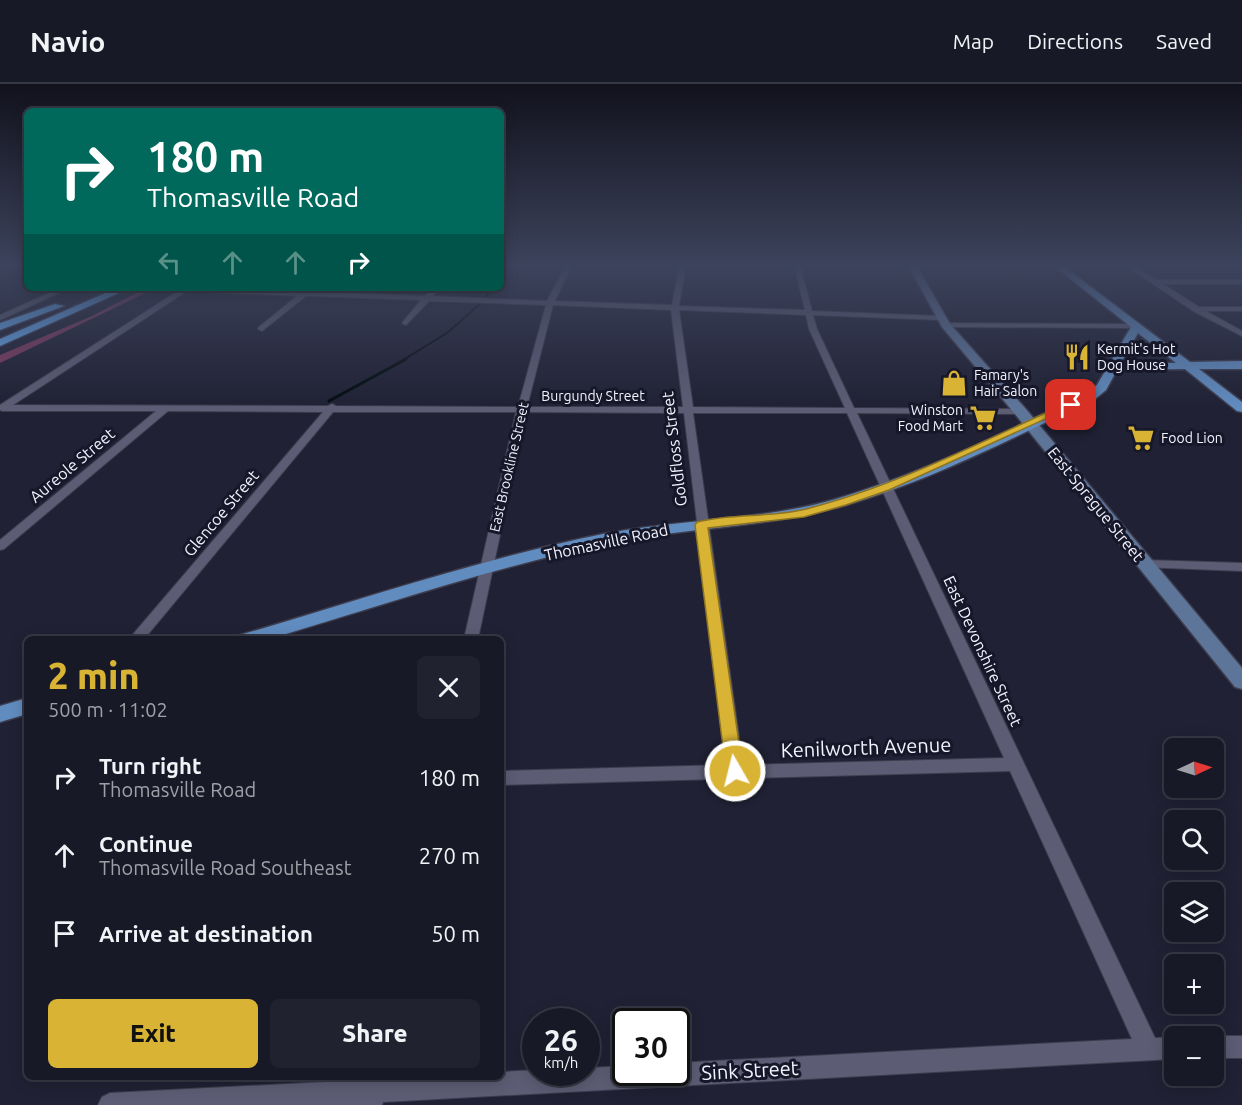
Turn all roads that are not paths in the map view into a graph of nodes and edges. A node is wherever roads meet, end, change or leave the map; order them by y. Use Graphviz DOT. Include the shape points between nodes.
graph roads {
  1 [pos="807,312"];
  2 [pos="40,313"];
  3 [pos="54,313"];
  4 [pos="71,313"];
  5 [pos="150,313"];
  6 [pos="282,313"];
  7 [pos="415,313"];
  8 [pos="547,313"];
  9 [pos="676,313"];
  10 [pos="817,313"];
  11 [pos="939,313"];
  12 [pos="1119,313"];
  13 [pos="1203,313"];
  14 [pos="944,321"];
  15 [pos="406,323"];
  16 [pos="1137,326"];
  17 [pos="0,327"];
  18 [pos="262,329"];
  19 [pos="1242,334"];
  20 [pos="0,336"];
  21 [pos="0,345"];
  22 [pos="1242,365"];
  23 [pos="1189,366"];
  24 [pos="1113,367"];
  25 [pos="332,407"];
  26 [pos="166,408"];
  27 [pos="1242,408"];
  28 [pos="1,409"];
  29 [pos="522,409"];
  30 [pos="688,410"];
  31 [pos="853,411"];
  32 [pos="1020,411"];
  33 [pos="1031,424"];
  34 [pos="885,488"];
  35 [pos="701,525"];
  36 [pos="0,546"];
  37 [pos="1145,564"];
  38 [pos="1242,567"];
  39 [pos="485,569"];
  40 [pos="139,636"];
  41 [pos="257,636"];
  42 [pos="472,636"];
  43 [pos="1242,682"];
  44 [pos="24,707"];
  45 [pos="0,714"];
  46 [pos="1016,764"];
  47 [pos="735,771"];
  48 [pos="504,778"];
  49 [pos="1224,1047"];
  50 [pos="1242,1047"];
  51 [pos="1164,1048"];
  52 [pos="1148,1049"];
  53 [pos="373,1091"];
  54 [pos="110,1105"];
  1 -- 31 [label="street, East Devonshire Street"];
  2 -- 17 [label="highway"];
  3 -- 20 [label="highway"];
  4 -- 21 [label="highway"];
  5 -- 28 [label="street"];
  6 -- 18 [label="street"];
  7 -- 15 [label="street"];
  8 -- 29 [label="street, East Brookline Street"];
  9 -- 30 [label="street, Goldfloss Street"];
  10 -- 14 [label="street"];
  11 -- 14 [label="street, East Sprague Street"];
  12 -- 16 [label="main road"];
  13 -- 19 [label="street"];
  14 -- 16 [label="street"];
  14 -- 32 [label="street, East Sprague Street"];
  16 -- 23 [label="main road"];
  16 -- 24 [label="main road, Thomasville Road"];
  22 -- 23 [label="main road"];
  23 -- 24 [label="main road"];
  23 -- 27 [label="main road"];
  24 -- 33 [label="main road, Thomasville Road" via="1102,387 1091,396"];
  25 -- 26 [label="street, Burgundy Street"];
  25 -- 29 [label="street, Burgundy Street"];
  25 -- 40 [label="street, Glencoe Street"];
  26 -- 28 [label="street, Burgundy Street"];
  26 -- 36 [label="street, Aureole Street"];
  29 -- 30 [label="street, Burgundy Street"];
  29 -- 39 [label="street, East Brookline Street"];
  30 -- 31 [label="street, Burgundy Street"];
  30 -- 35 [label="street, Goldfloss Street"];
  31 -- 32 [label="street, Burgundy Street"];
  31 -- 34 [label="street, East Devonshire Street"];
  32 -- 33 [label="street, East Sprague Street"];
  33 -- 34 [label="main road, Thomasville Road"];
  33 -- 37 [label="street, East Sprague Street"];
  34 -- 35 [label="main road, Thomasville Road" via="804,513"];
  34 -- 46 [label="street, East Devonshire Street"];
  35 -- 39 [label="main road, Thomasville Road" via="600,540"];
  35 -- 47 [label="street, Goldfloss Street"];
  37 -- 38 [label="street"];
  37 -- 43 [label="street, East Sprague Street"];
  39 -- 41 [label="main road, Thomasville Road"];
  39 -- 42 [label="street, East Brookline Street"];
  44 -- 45 [label="main road"];
  46 -- 47 [label="street, Kenilworth Avenue"];
  46 -- 52 [label="street, East Devonshire Street"];
  47 -- 48 [label="street, Kenilworth Avenue"];
  49 -- 50 [label="street"];
  51 -- 52 [label="street, Sink Street"];
  52 -- 53 [label="street, Sink Street"];
  53 -- 54 [label="street, Sink Street"];
}
